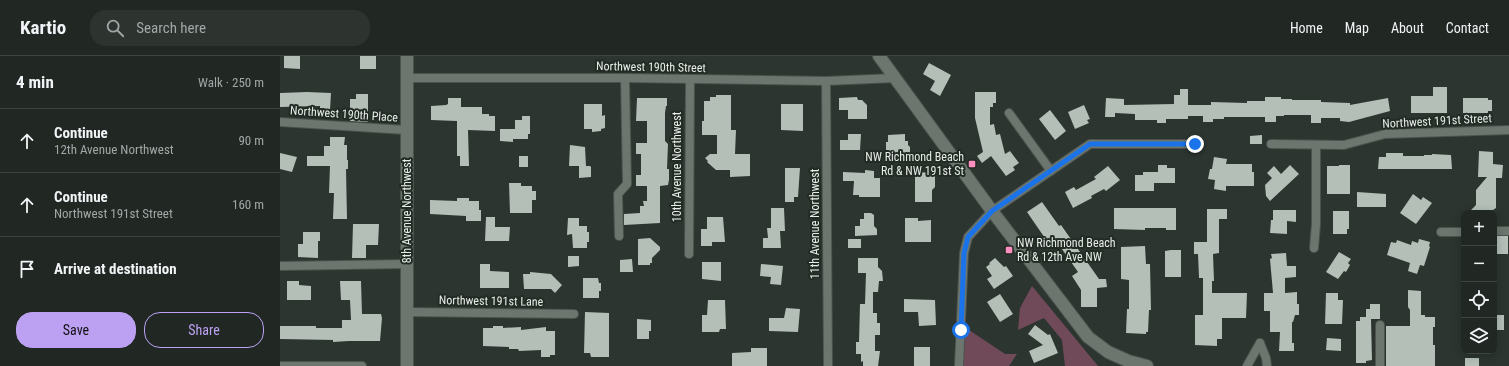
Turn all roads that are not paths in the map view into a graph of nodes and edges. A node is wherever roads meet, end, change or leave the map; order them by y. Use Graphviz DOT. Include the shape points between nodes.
graph roads {
  1 [pos="407,56"];
  2 [pos="879,56"];
  3 [pos="407,78"];
  4 [pos="625,78"];
  5 [pos="895,78"];
  6 [pos="690,80"];
  7 [pos="826,81"];
  8 [pos="1009,112"];
  9 [pos="280,122"];
  10 [pos="406,130"];
  11 [pos="1509,130"];
  12 [pos="1195,144"];
  13 [pos="1271,144"];
  14 [pos="1316,145"];
  15 [pos="1050,171"];
  16 [pos="992,211"];
  17 [pos="1497,231"];
  18 [pos="1509,231"];
  19 [pos="1441,232"];
  20 [pos="1461,232"];
  21 [pos="619,236"];
  22 [pos="1314,248"];
  23 [pos="689,254"];
  24 [pos="407,264"];
  25 [pos="280,266"];
  26 [pos="407,312"];
  27 [pos="574,314"];
  28 [pos="1380,325"];
  29 [pos="282,366"];
  30 [pos="325,366"];
  31 [pos="362,366"];
  32 [pos="407,366"];
  33 [pos="828,366"];
  34 [pos="960,366"];
  35 [pos="1148,366"];
  36 [pos="1247,366"];
  37 [pos="1267,366"];
  38 [pos="1380,366"];
  1 -- 3 [label="main road, 8th Avenue Northwest"];
  2 -- 5 [label="main road"];
  3 -- 4 [label="street, Northwest 190th Street"];
  3 -- 10 [label="main road, 8th Avenue Northwest"];
  4 -- 6 [label="street, Northwest 190th Street"];
  4 -- 21 [label="street" via="627,184 618,194"];
  5 -- 7 [label="street, Northwest 190th Street"];
  5 -- 16 [label="main road"];
  6 -- 7 [label="street, Northwest 190th Street"];
  6 -- 23 [label="street, 10th Avenue Northwest"];
  7 -- 33 [label="street, 11th Avenue Northwest"];
  8 -- 15 [label="street"];
  9 -- 10 [label="street, Northwest 190th Place"];
  10 -- 24 [label="main road, 8th Avenue Northwest"];
  11 -- 14 [label="street, Northwest 191st Street" via="1385,134 1344,145"];
  12 -- 15 [label="street" via="1090,144"];
  13 -- 14 [label="street, Northwest 191st Street"];
  14 -- 22 [label="street"];
  15 -- 16 [label="street"];
  16 -- 34 [label="street" via="968,237 964,253"];
  16 -- 35 [label="main road" via="1088,337 1108,352"];
  17 -- 18 [label="street"];
  19 -- 20 [label="street"];
  24 -- 25 [label="street"];
  24 -- 26 [label="main road, 8th Avenue Northwest"];
  26 -- 27 [label="street, Northwest 191st Lane"];
  26 -- 32 [label="main road, 8th Avenue Northwest"];
  28 -- 38 [label="street"];
  29 -- 30 [label="street"];
  30 -- 31 [label="street"];
  36 -- 37 [label="street" via="1260,343"];
}
